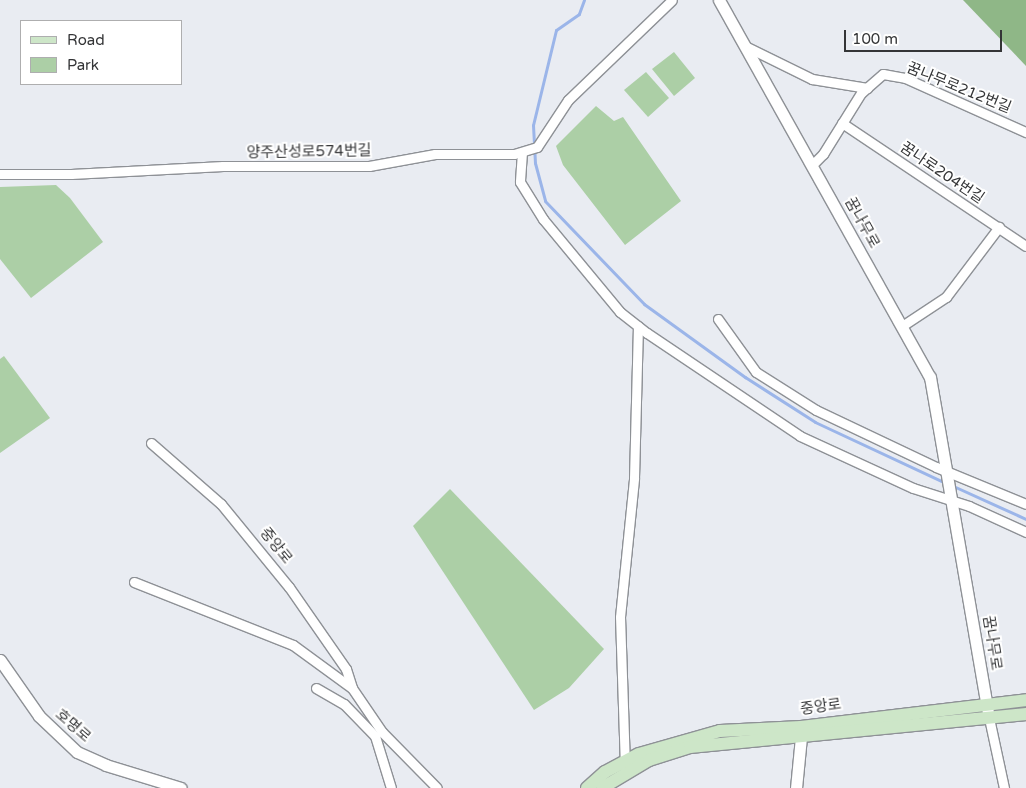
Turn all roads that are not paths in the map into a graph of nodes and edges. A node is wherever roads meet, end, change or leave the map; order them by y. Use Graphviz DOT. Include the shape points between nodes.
graph roads {
  1 [pos="672,0"];
  2 [pos="719,0"];
  3 [pos="745,46"];
  4 [pos="867,88"];
  5 [pos="842,123"];
  6 [pos="1026,132"];
  7 [pos="529,150"];
  8 [pos="812,165"];
  9 [pos="0,174"];
  10 [pos="998,228"];
  11 [pos="1026,246"];
  12 [pos="718,319"];
  13 [pos="638,326"];
  14 [pos="902,326"];
  15 [pos="151,443"];
  16 [pos="945,471"];
  17 [pos="953,503"];
  18 [pos="1026,504"];
  19 [pos="1026,532"];
  20 [pos="134,582"];
  21 [pos="0,660"];
  22 [pos="316,688"];
  23 [pos="352,688"];
  24 [pos="1026,700"];
  25 [pos="987,704"];
  26 [pos="1026,714"];
  27 [pos="989,718"];
  28 [pos="801,738"];
  29 [pos="625,766"];
  30 [pos="180,788"];
  31 [pos="391,788"];
  32 [pos="437,788"];
  33 [pos="587,788"];
  34 [pos="602,788"];
  35 [pos="796,788"];
  36 [pos="1004,788"];
  1 -- 7 [label="street" via="568,100"];
  2 -- 3 [label="street, 꿈나무로"];
  3 -- 4 [label="street" via="812,80"];
  3 -- 8 [label="street, 꿈나무로"];
  4 -- 5 [label="street"];
  4 -- 6 [label="street, 꿈나무로212번길" via="883,74 905,78"];
  5 -- 8 [label="street" via="823,154"];
  5 -- 10 [label="street, 꿈나로204번길"];
  7 -- 9 [label="street, 양주산성로574번길" via="435,154 369,166 233,166"];
  7 -- 13 [label="street" via="520,182 543,219 620,312"];
  8 -- 14 [label="street, 꿈나무로"];
  10 -- 11 [label="street, 꿈나로204번길"];
  10 -- 14 [label="street" via="946,297"];
  12 -- 16 [label="street" via="756,372 816,410"];
  13 -- 17 [label="street" via="800,436"];
  13 -- 29 [label="street" via="634,478 620,617"];
  14 -- 16 [label="street, 꿈나무로" via="930,377"];
  15 -- 23 [label="street, 중앙로" via="221,504 289,587 346,668"];
  16 -- 17 [label="street, 꿈나무로"];
  16 -- 18 [label="street"];
  17 -- 19 [label="street" via="969,506"];
  17 -- 25 [label="street, 꿈나무로"];
  20 -- 23 [label="street, 중앙로" via="293,644"];
  21 -- 30 [label="street, 호명로" via="39,716 77,752 106,766"];
  22 -- 31 [label="street" via="344,704 375,736"];
  23 -- 32 [label="street, 중앙로" via="382,732"];
  24 -- 25 [label="main road, 중앙로"];
  25 -- 27 [label="street, 꿈나무로"];
  25 -- 29 [label="main road, 중앙로" via="802,727 720,732 659,747"];
  26 -- 27 [label="main road, 중앙로"];
  27 -- 28 [label="main road, 중앙로"];
  27 -- 36 [label="street, 꿈나무로"];
  28 -- 29 [label="main road, 중앙로" via="690,747"];
  28 -- 35 [label="street"];
  29 -- 33 [label="main road, 중앙로"];
  29 -- 34 [label="main road, 중앙로"];
}
